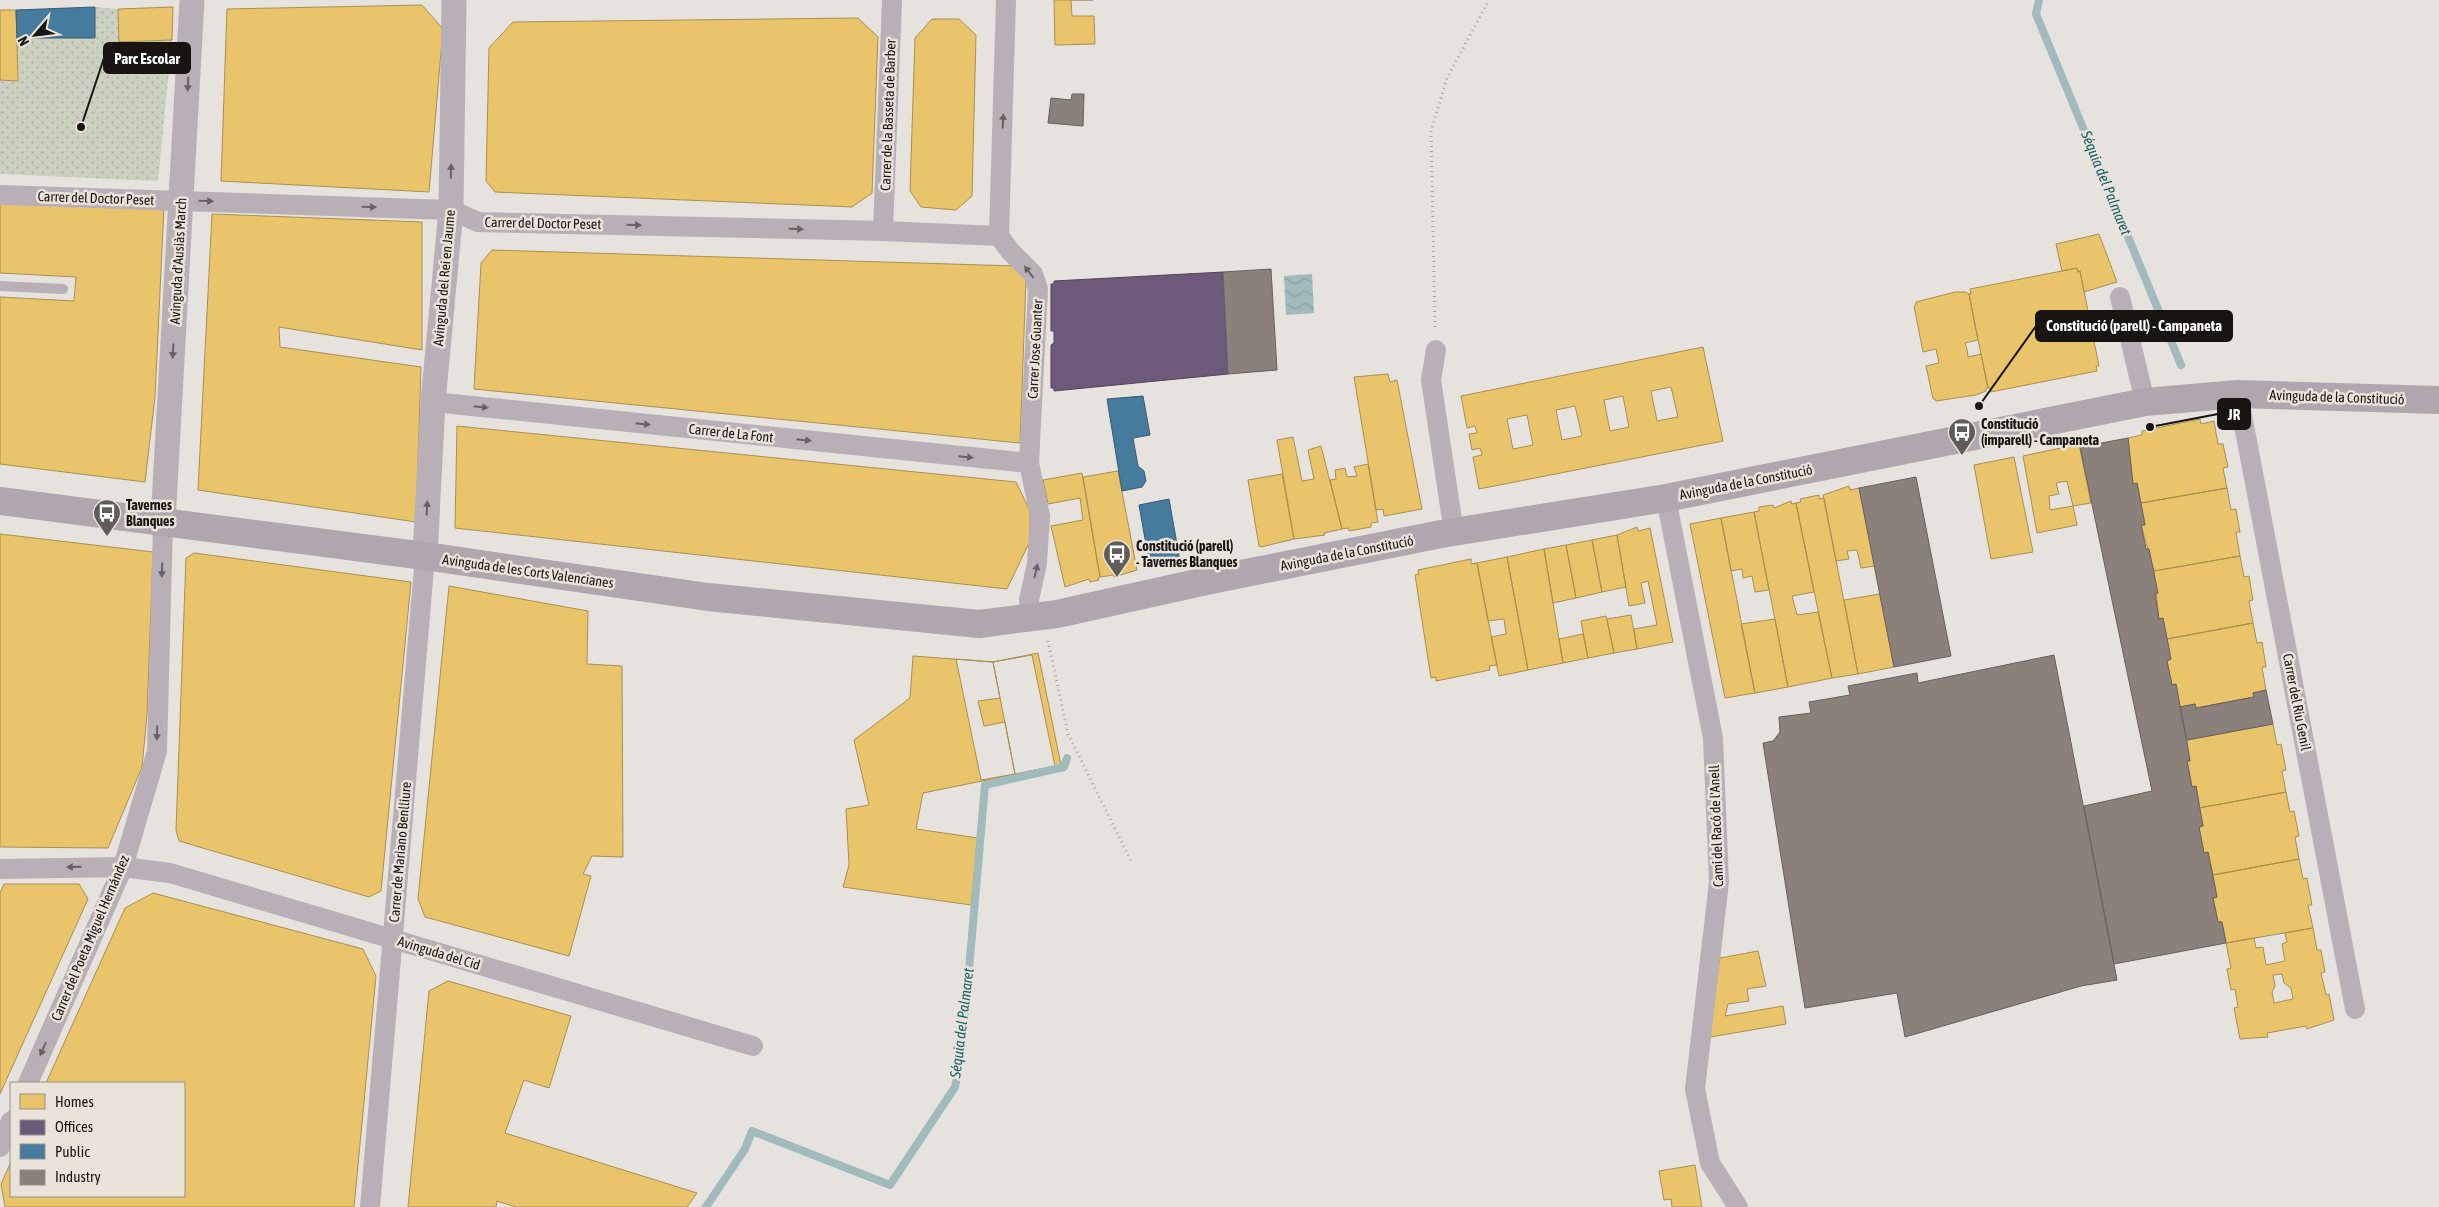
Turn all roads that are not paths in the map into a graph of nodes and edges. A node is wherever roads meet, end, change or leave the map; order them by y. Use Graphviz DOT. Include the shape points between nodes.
graph roads {
  1 [pos="192,0"];
  2 [pos="454,0"];
  3 [pos="892,0"];
  4 [pos="1006,0"];
  5 [pos="0,195"];
  6 [pos="182,200"];
  7 [pos="451,210"];
  8 [pos="883,231"];
  9 [pos="999,236"];
  10 [pos="0,286"];
  11 [pos="63,289"];
  12 [pos="2120,297"];
  13 [pos="1436,350"];
  14 [pos="2238,394"];
  15 [pos="2439,400"];
  16 [pos="433,402"];
  17 [pos="2145,402"];
  18 [pos="1029,463"];
  19 [pos="1666,498"];
  20 [pos="0,501"];
  21 [pos="163,522"];
  22 [pos="1454,532"];
  23 [pos="425,556"];
  24 [pos="1044,616"];
  25 [pos="123,867"];
  26 [pos="0,869"];
  27 [pos="393,939"];
  28 [pos="2355,1009"];
  29 [pos="753,1046"];
  30 [pos="28,1082"];
  31 [pos="10,1123"];
  32 [pos="0,1147"];
  33 [pos="370,1207"];
  34 [pos="1738,1207"];
  1 -- 6 [label="street, Avinguda d'Ausiàs March, one-way"];
  7 -- 2 [label="street, Avinguda del Rei en Jaume, one-way"];
  3 -- 8 [label="street, Carrer de la Basseta de Barber"];
  9 -- 4 [label="street, one-way"];
  5 -- 6 [label="street, Carrer del Doctor Peset"];
  6 -- 7 [label="street, Carrer del Doctor Peset, one-way"];
  6 -- 21 [label="street, Avinguda d'Ausiàs March, one-way"];
  7 -- 8 [label="street, Carrer del Doctor Peset, one-way" via="478,222"];
  7 -- 16 [label="street, Avinguda del Rei en Jaume"];
  8 -- 9 [label="street, Carrer del Doctor Peset"];
  18 -- 9 [label="street, Carrer Jose Guanter, one-way" via="1038,289 1033,274"];
  10 -- 11 [label="lane"];
  12 -- 17 [label="street"];
  13 -- 22 [label="street" via="1431,380"];
  14 -- 15 [label="main road, Avinguda de la Constitució"];
  14 -- 17 [label="main road, Avinguda de la Constitució"];
  14 -- 28 [label="street, Carrer del Riu Genil"];
  16 -- 18 [label="street, Carrer de La Font, one-way"];
  23 -- 16 [label="street, Avinguda del Rei en Jaume, one-way"];
  17 -- 19 [label="main road, Avinguda de la Constitució"];
  24 -- 18 [label="street, Carrer Jose Guanter, one-way" via="1029,600 1037,564 1040,516"];
  19 -- 22 [label="main road, Avinguda de la Constitució"];
  19 -- 34 [label="street, Camí del Racó de l'Anell" via="1713,738 1719,882 1695,1089 1710,1163"];
  20 -- 21 [label="main road, Avinguda de les Corts Valencianes"];
  21 -- 23 [label="main road, Avinguda de les Corts Valencianes"];
  21 -- 25 [label="street, Carrer del Poeta Miguel Hernández, one-way" via="156,751"];
  22 -- 24 [label="main road, Avinguda de la Constitució"];
  23 -- 24 [label="main road, Avinguda de les Corts Valencianes" via="708,597 979,624"];
  23 -- 27 [label="street, Carrer de Mariano Benlliure"];
  25 -- 26 [label="street, Avinguda del Cid, one-way"];
  25 -- 27 [label="street, Avinguda del Cid" via="170,873"];
  25 -- 30 [label="street, Carrer del Poeta Miguel Hernández, one-way"];
  27 -- 29 [label="street, Avinguda del Cid"];
  27 -- 33 [label="street, Carrer de Mariano Benlliure"];
  31 -- 32 [label="street"];
}
